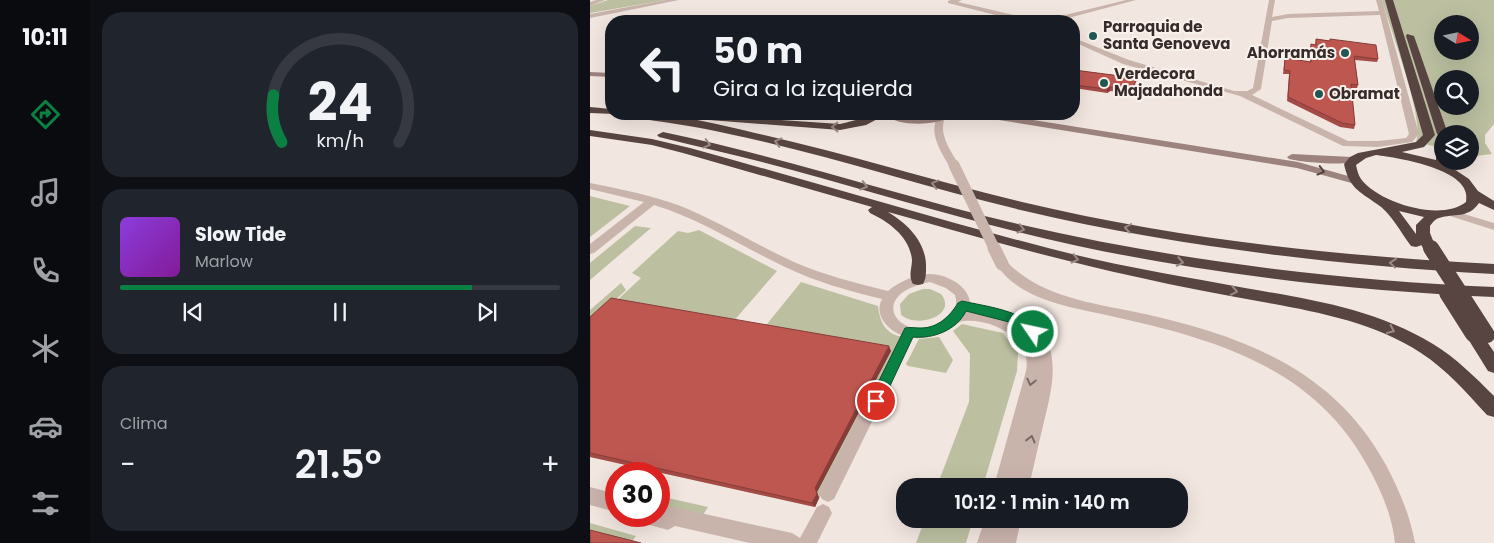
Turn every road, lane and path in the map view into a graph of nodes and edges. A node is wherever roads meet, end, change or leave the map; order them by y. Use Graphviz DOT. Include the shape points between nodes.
graph roads {
  1 [pos="602,0"];
  2 [pos="668,0"];
  3 [pos="676,0"];
  4 [pos="959,0"];
  5 [pos="1120,0"];
  6 [pos="1133,0"];
  7 [pos="1272,0"];
  8 [pos="1389,0"];
  9 [pos="991,3"];
  10 [pos="590,4"];
  11 [pos="1381,5"];
  12 [pos="1400,6"];
  13 [pos="984,9"];
  14 [pos="1271,9"];
  15 [pos="590,15"];
  16 [pos="1005,15"];
  17 [pos="1056,15"];
  18 [pos="1073,15"];
  19 [pos="1364,15"];
  20 [pos="1288,16"];
  21 [pos="1269,20"];
  22 [pos="1384,22"];
  23 [pos="1080,43"];
  24 [pos="590,74"];
  25 [pos="605,75"];
  26 [pos="1257,89"];
  27 [pos="1243,94"];
  28 [pos="1270,107"];
  29 [pos="590,108"];
  30 [pos="605,109"];
  31 [pos="675,120"];
  32 [pos="752,120"];
  33 [pos="869,120"];
  34 [pos="922,120"];
  35 [pos="941,120"];
  36 [pos="1017,120"];
  37 [pos="1057,120"];
  38 [pos="590,125"];
  39 [pos="1440,125"];
  40 [pos="938,131"];
  41 [pos="590,133"];
  42 [pos="1377,152"];
  43 [pos="1352,160"];
  44 [pos="1434,165"];
  45 [pos="1448,170"];
  46 [pos="775,175"];
  47 [pos="1355,181"];
  48 [pos="590,186"];
  49 [pos="1473,196"];
  50 [pos="1379,199"];
  51 [pos="653,200"];
  52 [pos="1494,206"];
  53 [pos="1494,210"];
  54 [pos="1434,214"];
  55 [pos="1454,214"];
  56 [pos="1494,227"];
  57 [pos="1422,243"];
  58 [pos="590,250"];
  59 [pos="1494,269"];
  60 [pos="918,280"];
  61 [pos="1494,292"];
  62 [pos="891,296"];
  63 [pos="960,311"];
  64 [pos="913,332"];
  65 [pos="1485,338"];
  66 [pos="1494,366"];
  67 [pos="1494,409"];
  68 [pos="1005,478"];
  69 [pos="1022,478"];
  70 [pos="831,492"];
  71 [pos="590,496"];
  72 [pos="605,500"];
  73 [pos="590,503"];
  74 [pos="605,506"];
  75 [pos="670,515"];
  76 [pos="670,522"];
  77 [pos="991,528"];
  78 [pos="1010,528"];
  79 [pos="761,543"];
  80 [pos="792,543"];
  81 [pos="803,543"];
  82 [pos="808,543"];
  83 [pos="987,543"];
  84 [pos="1006,543"];
  85 [pos="1405,543"];
  1 -- 10 [label="street"];
  2 -- 15 [label="street"];
  3 -- 15 [label="street"];
  4 -- 13 [label="street" via="950,2"];
  5 -- 17 [label="street"];
  6 -- 18 [label="street"];
  7 -- 14 [label="street"];
  8 -- 42 [label="highway" via="1429,135 1420,145"];
  9 -- 13 [label="street" via="997,6"];
  11 -- 19 [label="street"];
  11 -- 22 [label="street"];
  12 -- 39 [label="highway"];
  13 -- 16 [label="street"];
  14 -- 20 [label="street"];
  14 -- 21 [label="street"];
  19 -- 20 [label="street"];
  19 -- 22 [label="street"];
  20 -- 21 [label="street"];
  21 -- 26 [label="street"];
  22 -- 28 [label="street" via="1414,134 1410,140 1356,146 1346,144"];
  23 -- 27 [label="street" via="1126,62"];
  24 -- 25 [label="street"];
  26 -- 27 [label="street"];
  26 -- 28 [label="street" via="1263,103"];
  27 -- 28 [label="street"];
  29 -- 30 [label="highway"];
  59 -- 31 [label="highway, one-way" via="1306,255 1140,230 1025,207 757,137"];
  33 -- 32 [label="highway, one-way" via="840,127"];
  34 -- 40 [label="street"];
  35 -- 40 [label="street"];
  36 -- 47 [label="street, one-way" via="1298,165"];
  37 -- 43 [label="street" via="1289,156"];
  38 -- 61 [label="highway, one-way" via="699,142 1017,228 1192,264 1324,282"];
  40 -- 85 [label="street, bridge" via="1002,264 1012,276 1040,293 1069,302 1198,331 1234,343 1289,370 1321,394 1373,457 1390,492"];
  41 -- 46 [label="highway" via="661,144"];
  42 -- 43 [label="highway" via="1362,154"];
  42 -- 44 [label="highway" via="1411,157"];
  43 -- 47 [label="highway" via="1350,168"];
  45 -- 49 [label="highway" via="1464,182"];
  46 -- 60 [label="highway" via="878,211 896,222 913,244 919,259"];
  46 -- 67 [label="highway, one-way" via="1053,254 1358,317 1426,348 1460,373"];
  47 -- 50 [label="highway"];
  48 -- 51 [label="street"];
  49 -- 52 [label="highway"];
  49 -- 53 [label="street"];
  49 -- 55 [label="highway" via="1467,209"];
  50 -- 54 [label="highway"];
  50 -- 57 [label="highway"];
  51 -- 58 [label="street"];
  51 -- 62 [label="street" via="712,224 804,270"];
  54 -- 55 [label="highway"];
  54 -- 57 [label="highway" via="1423,225"];
  55 -- 56 [label="street"];
  57 -- 65 [label="highway, bridge"];
  60 -- 62 [label="street"];
  60 -- 63 [label="street" via="941,280 951,284 962,297"];
  62 -- 64 [label="street" via="886,305 891,323"];
  63 -- 64 [label="street" via="941,328"];
  63 -- 68 [label="street, one-way" via="1010,327 1030,348 1035,363"];
  69 -- 63 [label="street, one-way" via="1046,380 1047,362 1042,345 1033,332 1013,319 995,312"];
  64 -- 70 [label="street"];
  65 -- 66 [label="highway"];
  71 -- 72 [label="street"];
  73 -- 74 [label="street"];
  75 -- 80 [label="street"];
  76 -- 79 [label="street"];
  77 -- 83 [label="street"];
  78 -- 84 [label="street"];
  81 -- 82 [label="street" via="820,513"];
}
